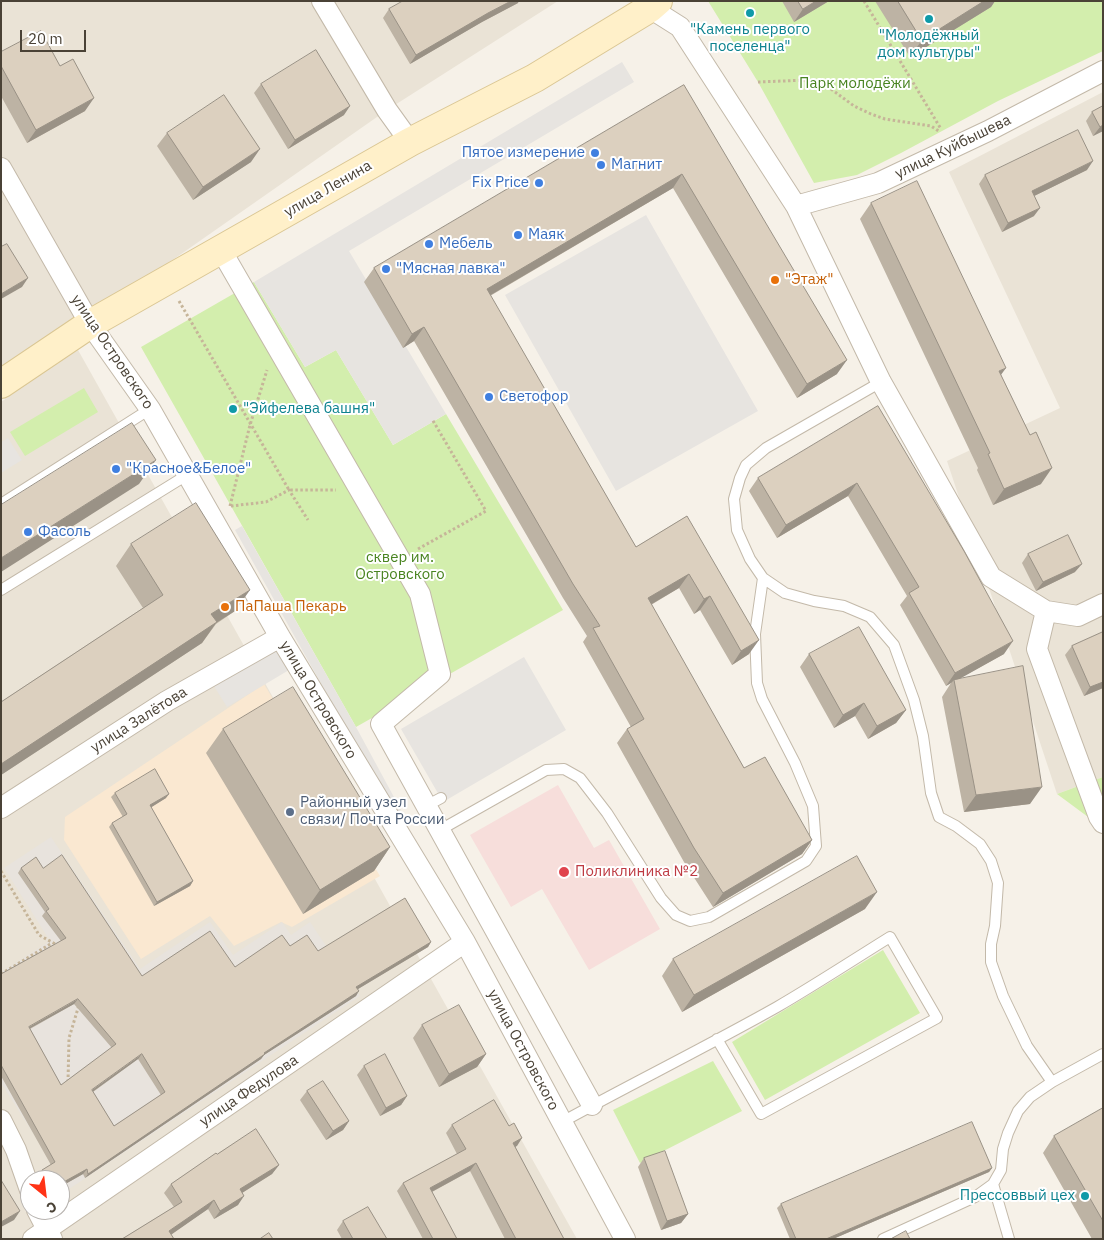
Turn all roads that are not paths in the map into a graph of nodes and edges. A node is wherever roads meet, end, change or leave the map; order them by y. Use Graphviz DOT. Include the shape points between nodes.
graph roads {
  1 [pos="322,1"];
  2 [pos="654,5"];
  3 [pos="1103,71"];
  4 [pos="410,142"];
  5 [pos="1,168"];
  6 [pos="796,206"];
  7 [pos="221,250"];
  8 [pos="90,324"];
  9 [pos="881,382"];
  10 [pos="1,384"];
  11 [pos="150,409"];
  12 [pos="187,474"];
  13 [pos="1,504"];
  14 [pos="763,578"];
  15 [pos="1,590"];
  16 [pos="1103,604"];
  17 [pos="1046,611"];
  18 [pos="280,637"];
  19 [pos="1,808"];
  20 [pos="1103,823"];
  21 [pos="440,830"];
  22 [pos="465,942"];
  23 [pos="717,1039"];
  24 [pos="1103,1054"];
  25 [pos="1052,1082"];
  26 [pos="592,1106"];
  27 [pos="1,1120"];
  28 [pos="562,1122"];
  29 [pos="23,1170"];
  30 [pos="993,1184"];
  31 [pos="40,1220"];
  32 [pos="44,1236"];
  33 [pos="625,1239"];
  34 [pos="882,1239"];
  35 [pos="1009,1239"];
  1 -- 4 [label="street" via="387,110"];
  2 -- 4 [label="main road, улица Ленина" via="535,78"];
  2 -- 6 [label="street" via="680,27"];
  3 -- 6 [label="street, улица Куйбышева" via="878,183"];
  4 -- 7 [label="main road, улица Ленина"];
  5 -- 8 [label="street, улица Островского"];
  6 -- 9 [label="street"];
  7 -- 8 [label="main road, улица Ленина"];
  7 -- 21 [label="street" via="420,594 440,674 381,724 434,802"];
  8 -- 10 [label="main road, улица Ленина"];
  8 -- 11 [label="street, улица Островского"];
  9 -- 14 [label="lane" via="766,448 746,465 734,499 737,530"];
  9 -- 17 [label="street" via="991,577"];
  11 -- 12 [label="street, улица Островского"];
  11 -- 13 [label="lane"];
  12 -- 15 [label="lane"];
  12 -- 18 [label="street, улица Островского"];
  14 -- 21 [label="lane" via="756,634 758,683 762,699 814,806 816,846 806,861 709,917 690,921 676,914 661,898 607,813 580,778 564,770 546,770"];
  14 -- 25 [label="lane" via="786,593 844,606 870,617 894,645 914,700 931,793 939,816 980,844 991,861 998,883 991,962 1027,1046"];
  16 -- 17 [label="street" via="1078,616"];
  17 -- 20 [label="street" via="1037,649"];
  18 -- 19 [label="street, улица Залётова" via="167,702"];
  18 -- 22 [label="street, улица Островского"];
  21 -- 26 [label="street"];
  22 -- 28 [label="street, улица Островского"];
  22 -- 32 [label="street, улица Федулова"];
  23 -- 23 [label="lane" via="778,1006 890,937 937,1018 761,1114"];
  23 -- 26 [label="lane"];
  24 -- 25 [label="lane"];
  25 -- 30 [label="lane" via="1030,1097 1018,1111 1003,1149 1001,1170"];
  26 -- 28 [label="lane"];
  27 -- 29 [label="street"];
  28 -- 33 [label="street, улица Островского"];
  30 -- 34 [label="lane" via="975,1197"];
  30 -- 35 [label="lane"];
  31 -- 32 [label="street"];
}
